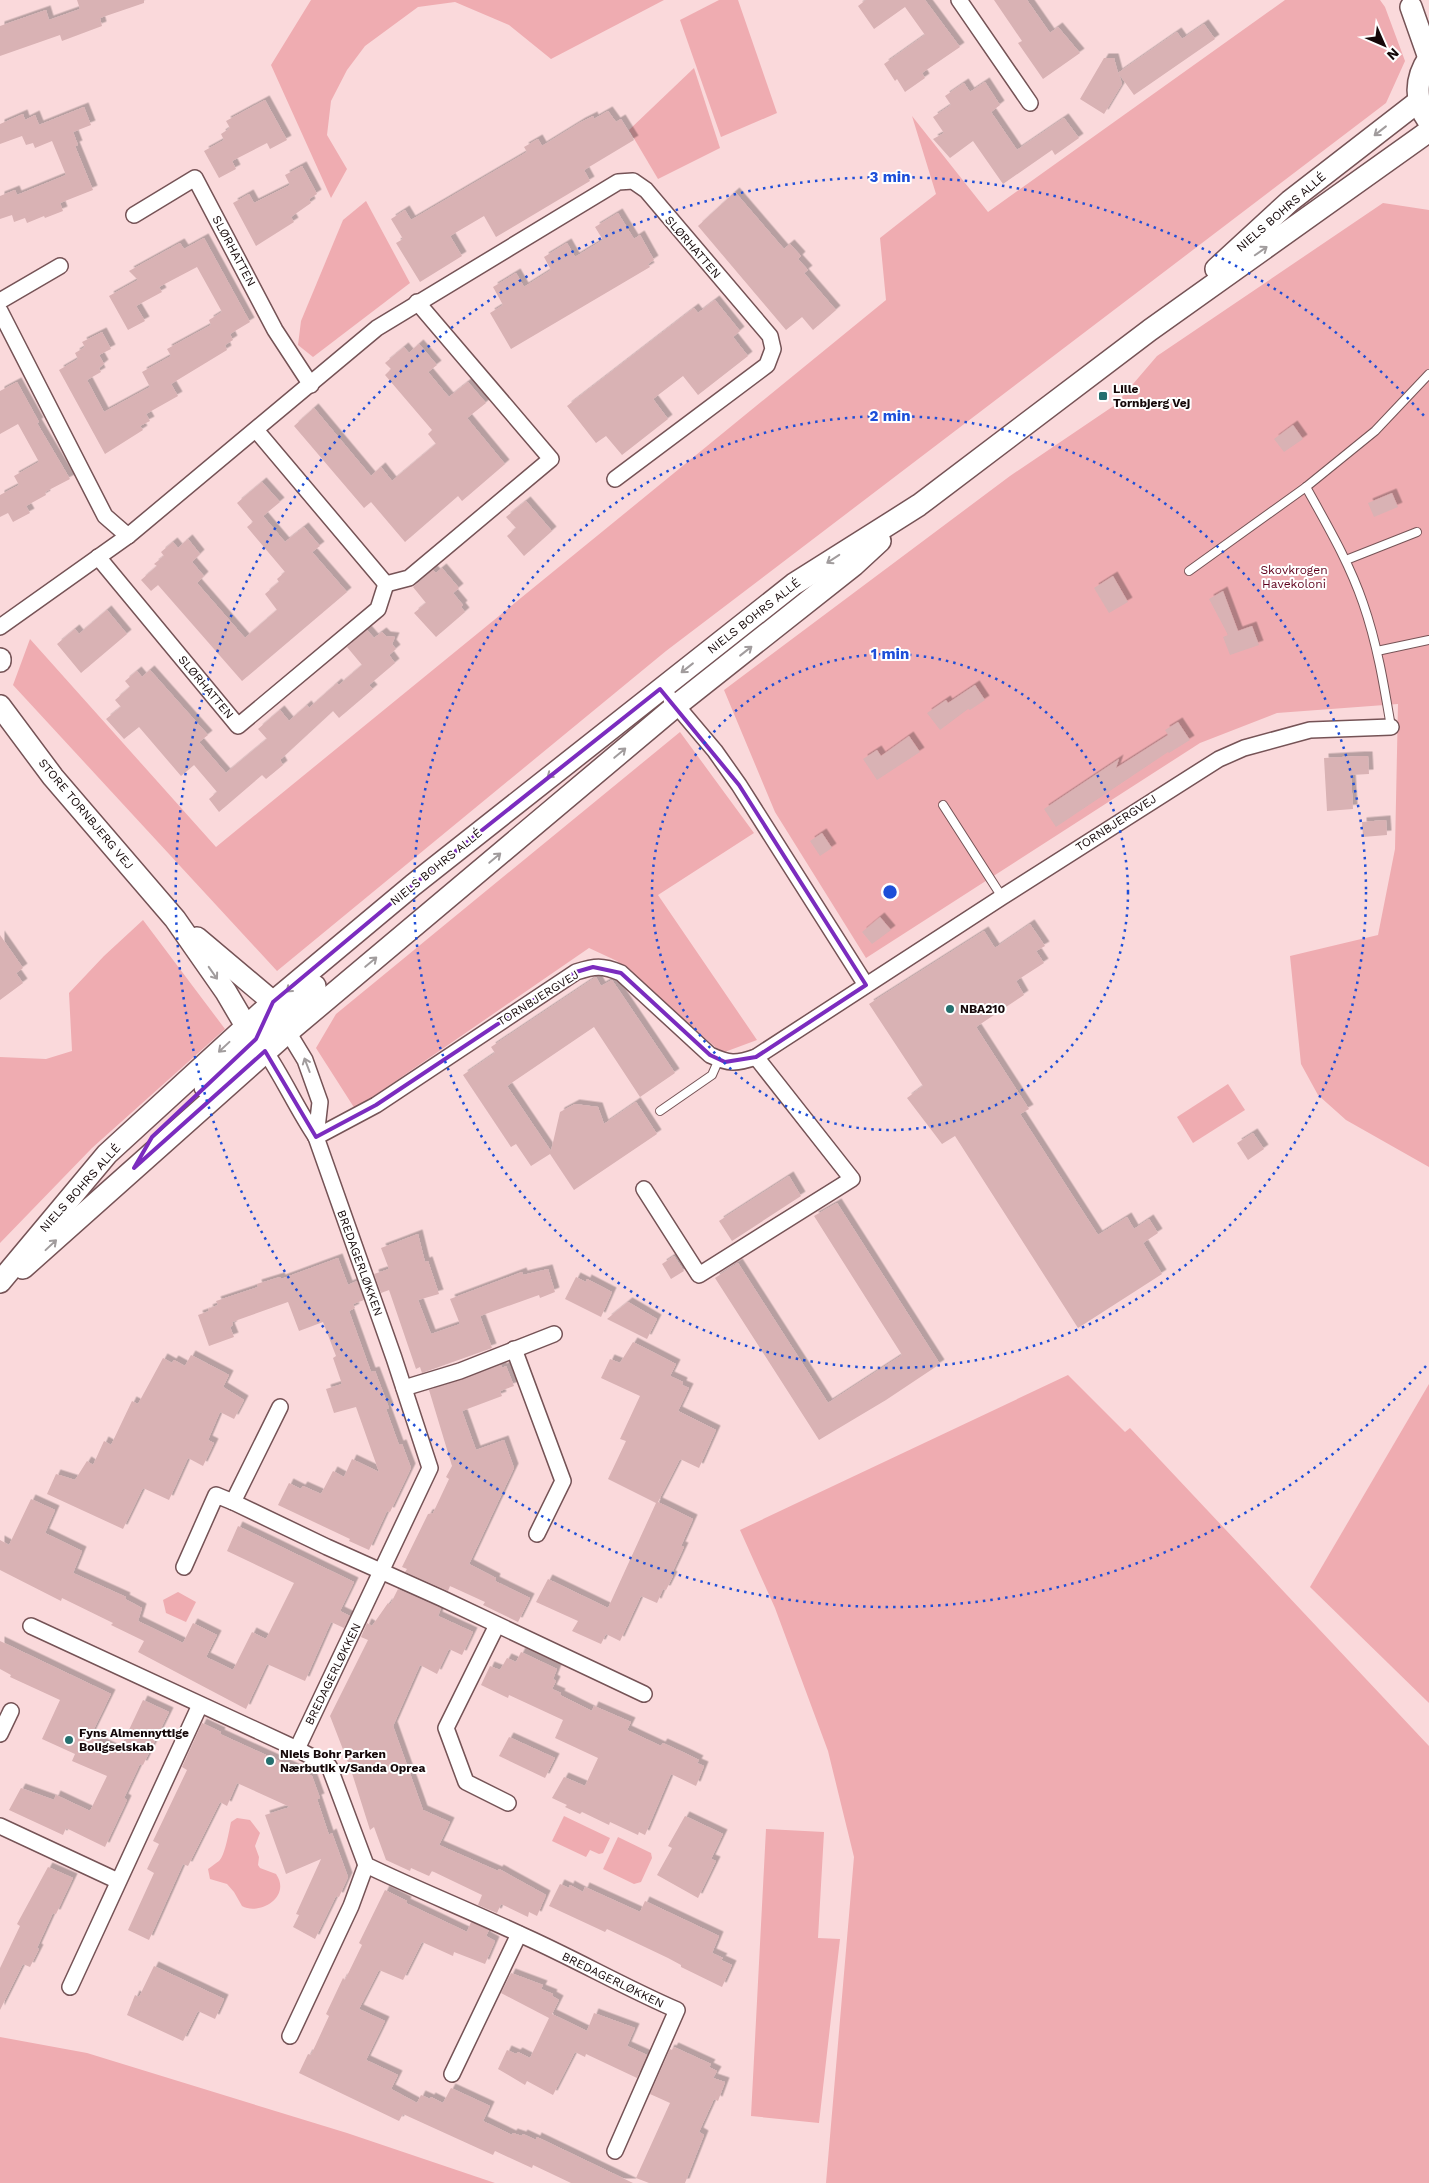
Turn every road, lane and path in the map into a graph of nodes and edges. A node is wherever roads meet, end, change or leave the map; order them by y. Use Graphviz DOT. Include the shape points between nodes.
graph roads {
  1 [pos="960,0"];
  2 [pos="1409,3"];
  3 [pos="1429,21"];
  4 [pos="1429,58"];
  5 [pos="1419,101"];
  6 [pos="1030,102"];
  7 [pos="1429,122"];
  8 [pos="1429,131"];
  9 [pos="134,216"];
  10 [pos="60,266"];
  11 [pos="0,301"];
  12 [pos="417,302"];
  13 [pos="0,311"];
  14 [pos="1150,330"];
  15 [pos="6,336"];
  16 [pos="1429,374"];
  17 [pos="311,385"];
  18 [pos="256,430"];
  19 [pos="615,479"];
  20 [pos="1306,487"];
  21 [pos="918,504"];
  22 [pos="1417,532"];
  23 [pos="128,536"];
  24 [pos="98,557"];
  25 [pos="1346,560"];
  26 [pos="1189,571"];
  27 [pos="386,584"];
  28 [pos="0,626"];
  29 [pos="1429,640"];
  30 [pos="1377,651"];
  31 [pos="660,689"];
  32 [pos="677,705"];
  33 [pos="0,706"];
  34 [pos="1391,727"];
  35 [pos="943,805"];
  36 [pos="1002,897"];
  37 [pos="175,919"];
  38 [pos="866,985"];
  39 [pos="280,1017"];
  40 [pos="256,1039"];
  41 [pos="756,1057"];
  42 [pos="719,1059"];
  43 [pos="660,1111"];
  44 [pos="316,1137"];
  45 [pos="644,1189"];
  46 [pos="0,1282"];
  47 [pos="0,1287"];
  48 [pos="554,1334"];
  49 [pos="514,1349"];
  50 [pos="404,1388"];
  51 [pos="280,1407"];
  52 [pos="233,1502"];
  53 [pos="537,1534"];
  54 [pos="184,1567"];
  55 [pos="381,1572"];
  56 [pos="497,1625"];
  57 [pos="31,1626"];
  58 [pos="644,1694"];
  59 [pos="200,1705"];
  60 [pos="11,1711"];
  61 [pos="0,1734"];
  62 [pos="297,1748"];
  63 [pos="508,1803"];
  64 [pos="0,1826"];
  65 [pos="366,1865"];
  66 [pos="118,1881"];
  67 [pos="519,1934"];
  68 [pos="70,1987"];
  69 [pos="290,2036"];
  70 [pos="452,2074"];
  71 [pos="615,2151"];
  1 -- 6 [label="street"];
  2 -- 3 [label="street"];
  2 -- 4 [label="street"];
  4 -- 5 [label="street" via="1419,78"];
  5 -- 7 [label="street"];
  5 -- 14 [label="street, NIELS BOHRS ALLÉ, one-way" via="1290,201"];
  14 -- 8 [label="street, NIELS BOHRS ALLÉ, one-way"];
  9 -- 17 [label="street, SLØRHATTEN" via="195,178 276,330"];
  10 -- 11 [label="street"];
  12 -- 17 [label="street, SLØRHATTEN" via="377,328"];
  12 -- 19 [label="street, SLØRHATTEN" via="618,182 633,181 646,190 770,336 773,349 767,365"];
  12 -- 27 [label="street" via="551,459 409,578"];
  13 -- 15 [label="street"];
  14 -- 21 [label="street, NIELS BOHRS ALLÉ"];
  15 -- 23 [label="street" via="105,516"];
  16 -- 20 [label="lane" via="1375,431"];
  17 -- 18 [label="street, SLØRHATTEN"];
  18 -- 23 [label="street, SLØRHATTEN"];
  18 -- 27 [label="street"];
  20 -- 25 [label="lane"];
  20 -- 26 [label="lane"];
  21 -- 31 [label="street, NIELS BOHRS ALLÉ, one-way" via="794,584"];
  32 -- 21 [label="street, NIELS BOHRS ALLÉ, one-way" via="854,565"];
  22 -- 25 [label="lane"];
  23 -- 24 [label="street, SLØRHATTEN"];
  24 -- 27 [label="street, SLØRHATTEN" via="238,726 378,609"];
  24 -- 28 [label="street, SLØRHATTEN"];
  25 -- 30 [label="lane"];
  29 -- 30 [label="lane"];
  30 -- 34 [label="lane"];
  31 -- 32 [label="street"];
  31 -- 39 [label="street, NIELS BOHRS ALLÉ, one-way" via="413,885 397,916"];
  32 -- 38 [label="street" via="739,784"];
  39 -- 32 [label="street, NIELS BOHRS ALLÉ, one-way"];
  33 -- 37 [label="street, STORE TORNBJERG VEJ" via="53,777"];
  34 -- 36 [label="street, TORNBJERGVEJ" via="1310,730 1244,748 1219,759"];
  35 -- 36 [label="lane"];
  36 -- 38 [label="street, TORNBJERGVEJ"];
  37 -- 39 [label="street, STORE TORNBJERG VEJ"];
  37 -- 40 [label="street, STORE TORNBJERG VEJ, one-way"];
  38 -- 41 [label="street, TORNBJERGVEJ"];
  39 -- 40 [label="street, NIELS BOHRS ALLÉ"];
  39 -- 40 [label="street"];
  44 -- 39 [label="street, BREDAGERLØKKEN, one-way" via="320,1102 305,1060"];
  40 -- 44 [label="street, BREDAGERLØKKEN" via="281,1074 297,1109"];
  40 -- 46 [label="street, NIELS BOHRS ALLÉ, one-way" via="107,1154"];
  47 -- 40 [label="street, NIELS BOHRS ALLÉ, one-way" via="134,1168"];
  41 -- 42 [label="street, TORNBJERGVEJ" via="740,1063"];
  41 -- 45 [label="street" via="852,1179 699,1275"];
  42 -- 43 [label="lane" via="712,1075"];
  42 -- 44 [label="street, TORNBJERGVEJ" via="710,1055 621,973 606,967 593,967 576,972 376,1104"];
  44 -- 50 [label="street, BREDAGERLØKKEN"];
  48 -- 49 [label="street"];
  49 -- 50 [label="street" via="460,1371"];
  49 -- 53 [label="street" via="563,1481"];
  50 -- 55 [label="street, BREDAGERLØKKEN" via="430,1468"];
  51 -- 52 [label="street"];
  52 -- 54 [label="street" via="216,1495"];
  52 -- 55 [label="street"];
  55 -- 56 [label="street"];
  55 -- 62 [label="street, BREDAGERLØKKEN"];
  56 -- 58 [label="street"];
  56 -- 63 [label="street" via="446,1728 466,1782"];
  57 -- 59 [label="street"];
  59 -- 62 [label="street"];
  59 -- 66 [label="street"];
  60 -- 61 [label="street"];
  62 -- 65 [label="street" via="329,1766"];
  64 -- 66 [label="street"];
  65 -- 67 [label="street, BREDAGERLØKKEN"];
  65 -- 69 [label="street" via="351,1906"];
  66 -- 68 [label="street"];
  67 -- 70 [label="street"];
  67 -- 71 [label="street, BREDAGERLØKKEN" via="677,2010"];
}
